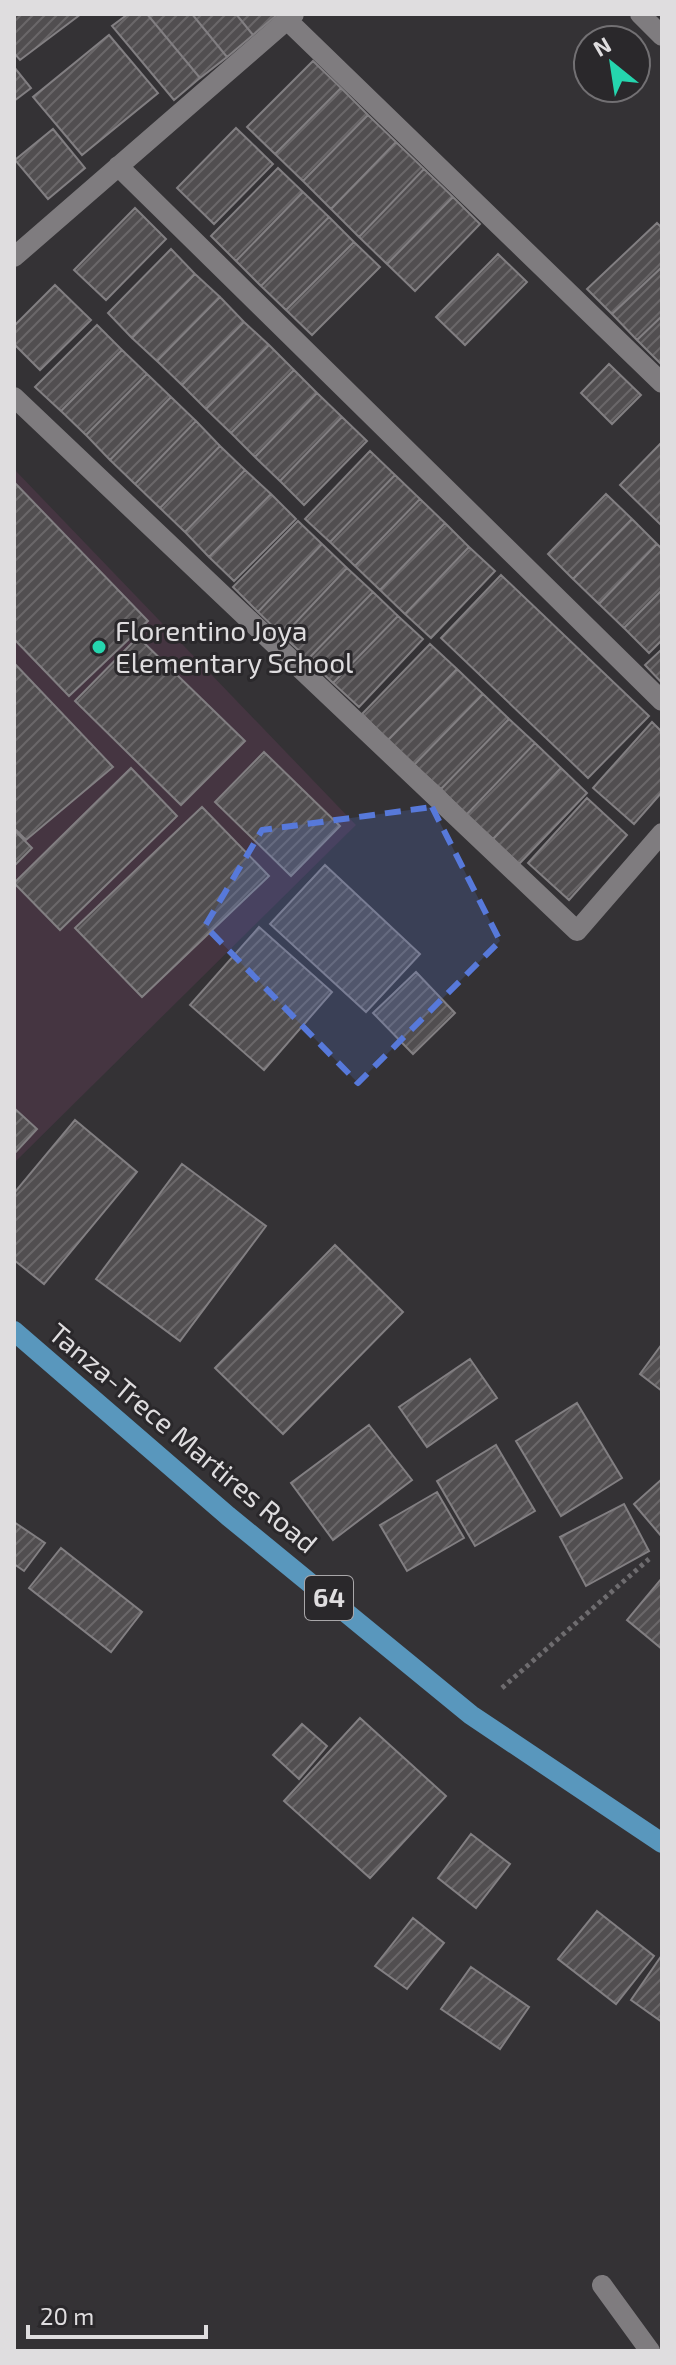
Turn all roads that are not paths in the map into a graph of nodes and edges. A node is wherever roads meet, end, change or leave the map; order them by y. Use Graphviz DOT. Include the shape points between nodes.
graph roads {
  1 [pos="640,14"];
  2 [pos="290,17"];
  3 [pos="662,36"];
  4 [pos="118,166"];
  5 [pos="14,257"];
  6 [pos="662,383"];
  7 [pos="14,397"];
  8 [pos="662,701"];
  9 [pos="662,833"];
  10 [pos="14,1331"];
  11 [pos="662,1843"];
  12 [pos="602,2285"];
  13 [pos="650,2351"];
  1 -- 3 [label="street"];
  2 -- 4 [label="street"];
  2 -- 6 [label="street"];
  4 -- 5 [label="street"];
  4 -- 8 [label="street"];
  7 -- 9 [label="street" via="577,931"];
  10 -- 11 [label="main road, Tanza-Trece Martires Road / 64" via="471,1715"];
  12 -- 13 [label="street"];
}
